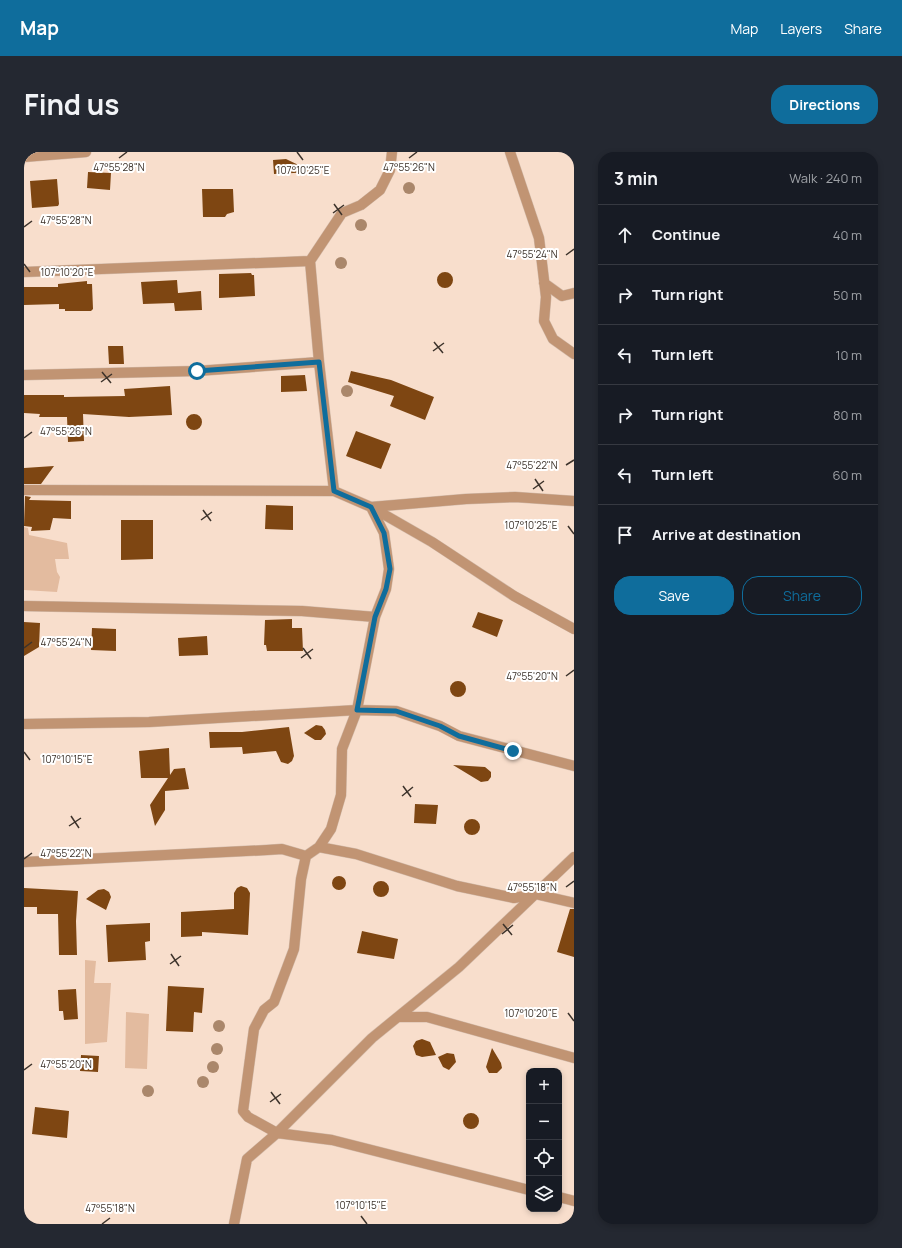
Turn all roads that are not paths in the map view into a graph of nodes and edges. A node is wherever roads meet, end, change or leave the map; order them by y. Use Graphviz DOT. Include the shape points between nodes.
graph roads {
  1 [pos="86,152"];
  2 [pos="392,152"];
  3 [pos="510,152"];
  4 [pos="24,157"];
  5 [pos="310,261"];
  6 [pos="24,272"];
  7 [pos="544,283"];
  8 [pos="574,293"];
  9 [pos="574,354"];
  10 [pos="319,362"];
  11 [pos="24,375"];
  12 [pos="24,490"];
  13 [pos="334,491"];
  14 [pos="574,501"];
  15 [pos="371,507"];
  16 [pos="24,606"];
  17 [pos="375,617"];
  18 [pos="574,629"];
  19 [pos="357,710"];
  20 [pos="24,724"];
  21 [pos="574,766"];
  22 [pos="319,847"];
  23 [pos="306,856"];
  24 [pos="574,857"];
  25 [pos="24,862"];
  26 [pos="535,894"];
  27 [pos="574,904"];
  28 [pos="398,1017"];
  29 [pos="574,1058"];
  30 [pos="277,1133"];
  31 [pos="526,1189"];
  32 [pos="562,1198"];
  33 [pos="574,1201"];
  34 [pos="234,1224"];
  1 -- 4 [label="street"];
  2 -- 5 [label="street" via="390,170 380,190 361,205 342,213"];
  3 -- 7 [label="street" via="539,238"];
  5 -- 6 [label="street"];
  5 -- 10 [label="street"];
  7 -- 8 [label="street" via="562,296"];
  7 -- 9 [label="street" via="544,321 553,339"];
  10 -- 11 [label="street" via="197,371"];
  10 -- 13 [label="street"];
  12 -- 13 [label="street"];
  13 -- 15 [label="street"];
  14 -- 15 [label="street" via="515,497"];
  15 -- 17 [label="street" via="384,533 390,569 386,589"];
  15 -- 18 [label="street" via="432,542 514,596"];
  16 -- 17 [label="street" via="302,611"];
  17 -- 19 [label="street"];
  19 -- 20 [label="street" via="149,722"];
  19 -- 21 [label="street" via="396,711 440,726 459,736"];
  19 -- 22 [label="street" via="342,749 341,795 331,829"];
  22 -- 23 [label="street"];
  22 -- 26 [label="street" via="356,854 457,886 514,898"];
  23 -- 25 [label="street" via="282,850 267,850"];
  23 -- 30 [label="street" via="301,879 294,949 274,1002 264,1010 254,1029 246,1079 243,1111 248,1118"];
  24 -- 26 [label="street"];
  26 -- 27 [label="street"];
  26 -- 28 [label="street" via="459,967"];
  28 -- 29 [label="street" via="426,1017"];
  28 -- 30 [label="street" via="372,1038"];
  30 -- 31 [label="street" via="332,1140"];
  30 -- 34 [label="street" via="247,1159"];
  32 -- 33 [label="street"];
}
